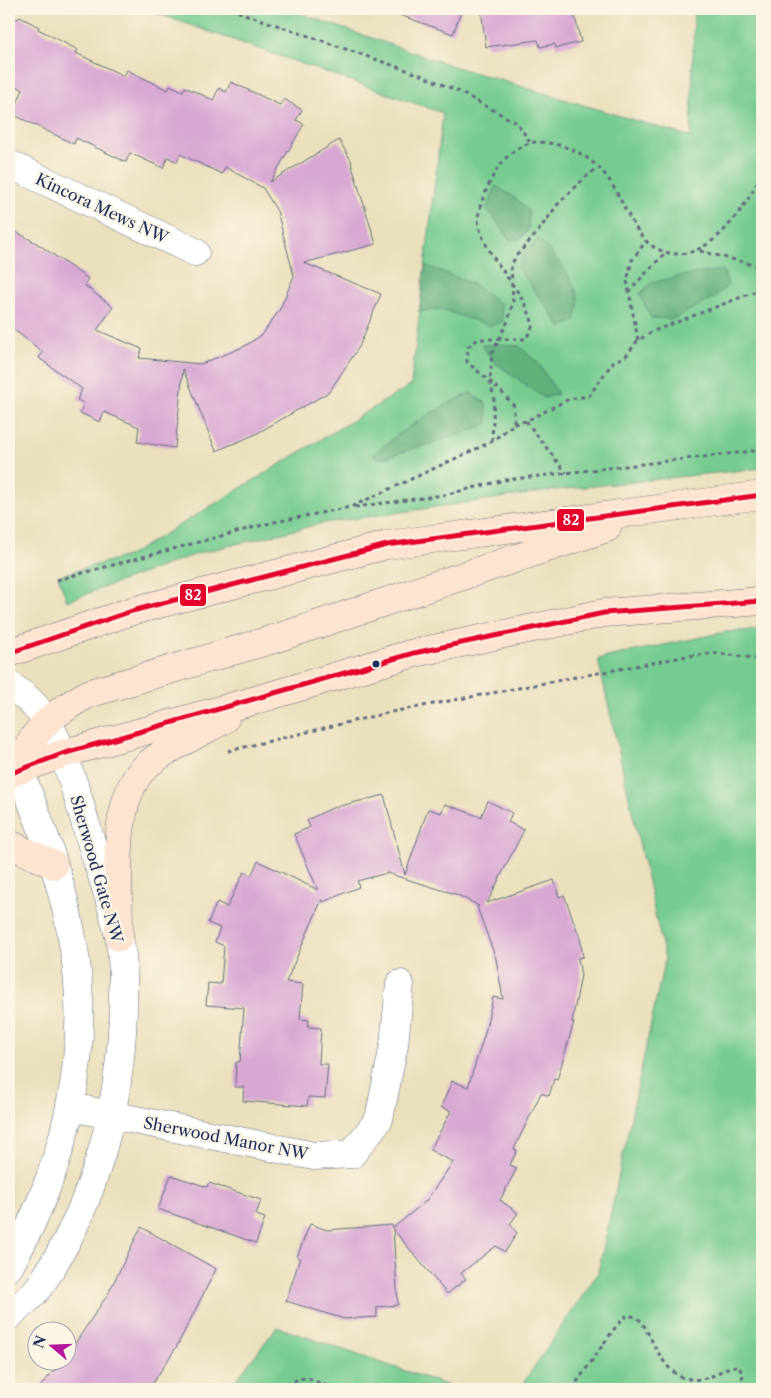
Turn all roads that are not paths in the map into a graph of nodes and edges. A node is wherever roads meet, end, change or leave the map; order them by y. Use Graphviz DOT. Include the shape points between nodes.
graph roads {
  1 [pos="9,164"];
  2 [pos="195,252"];
  3 [pos="762,495"];
  4 [pos="673,506"];
  5 [pos="762,601"];
  6 [pos="9,653"];
  7 [pos="9,685"];
  8 [pos="256,700"];
  9 [pos="47,722"];
  10 [pos="62,754"];
  11 [pos="14,772"];
  12 [pos="9,844"];
  13 [pos="54,865"];
  14 [pos="119,937"];
  15 [pos="400,984"];
  16 [pos="71,1107"];
  17 [pos="111,1116"];
  18 [pos="9,1267"];
  19 [pos="9,1316"];
  1 -- 2 [label="street, Kincora Mews NW"];
  3 -- 4 [label="main road"];
  4 -- 6 [label="main road" via="387,545 132,611"];
  4 -- 9 [label="main road" via="277,638 88,694"];
  5 -- 8 [label="main road" via="604,612 414,653"];
  7 -- 9 [label="street, Sherwood Gate NW" via="30,701"];
  8 -- 10 [label="main road"];
  8 -- 14 [label="main road" via="144,768 130,788 120,821"];
  9 -- 10 [label="street, Sherwood Gate NW"];
  9 -- 11 [label="main road" via="28,743"];
  10 -- 11 [label="main road"];
  10 -- 14 [label="street, Sherwood Gate NW"];
  11 -- 13 [label="street"];
  12 -- 13 [label="main road"];
  13 -- 16 [label="street" via="74,944 78,985 77,1059"];
  14 -- 17 [label="street, Sherwood Gate NW" via="123,1027"];
  15 -- 17 [label="street, Sherwood Manor NW" via="394,1045 378,1119 352,1154 314,1156"];
  16 -- 17 [label="street, Sherwood Manor NW"];
  16 -- 18 [label="street" via="46,1192"];
  17 -- 19 [label="street, Sherwood Gate NW" via="82,1206 62,1248 38,1289"];
}
